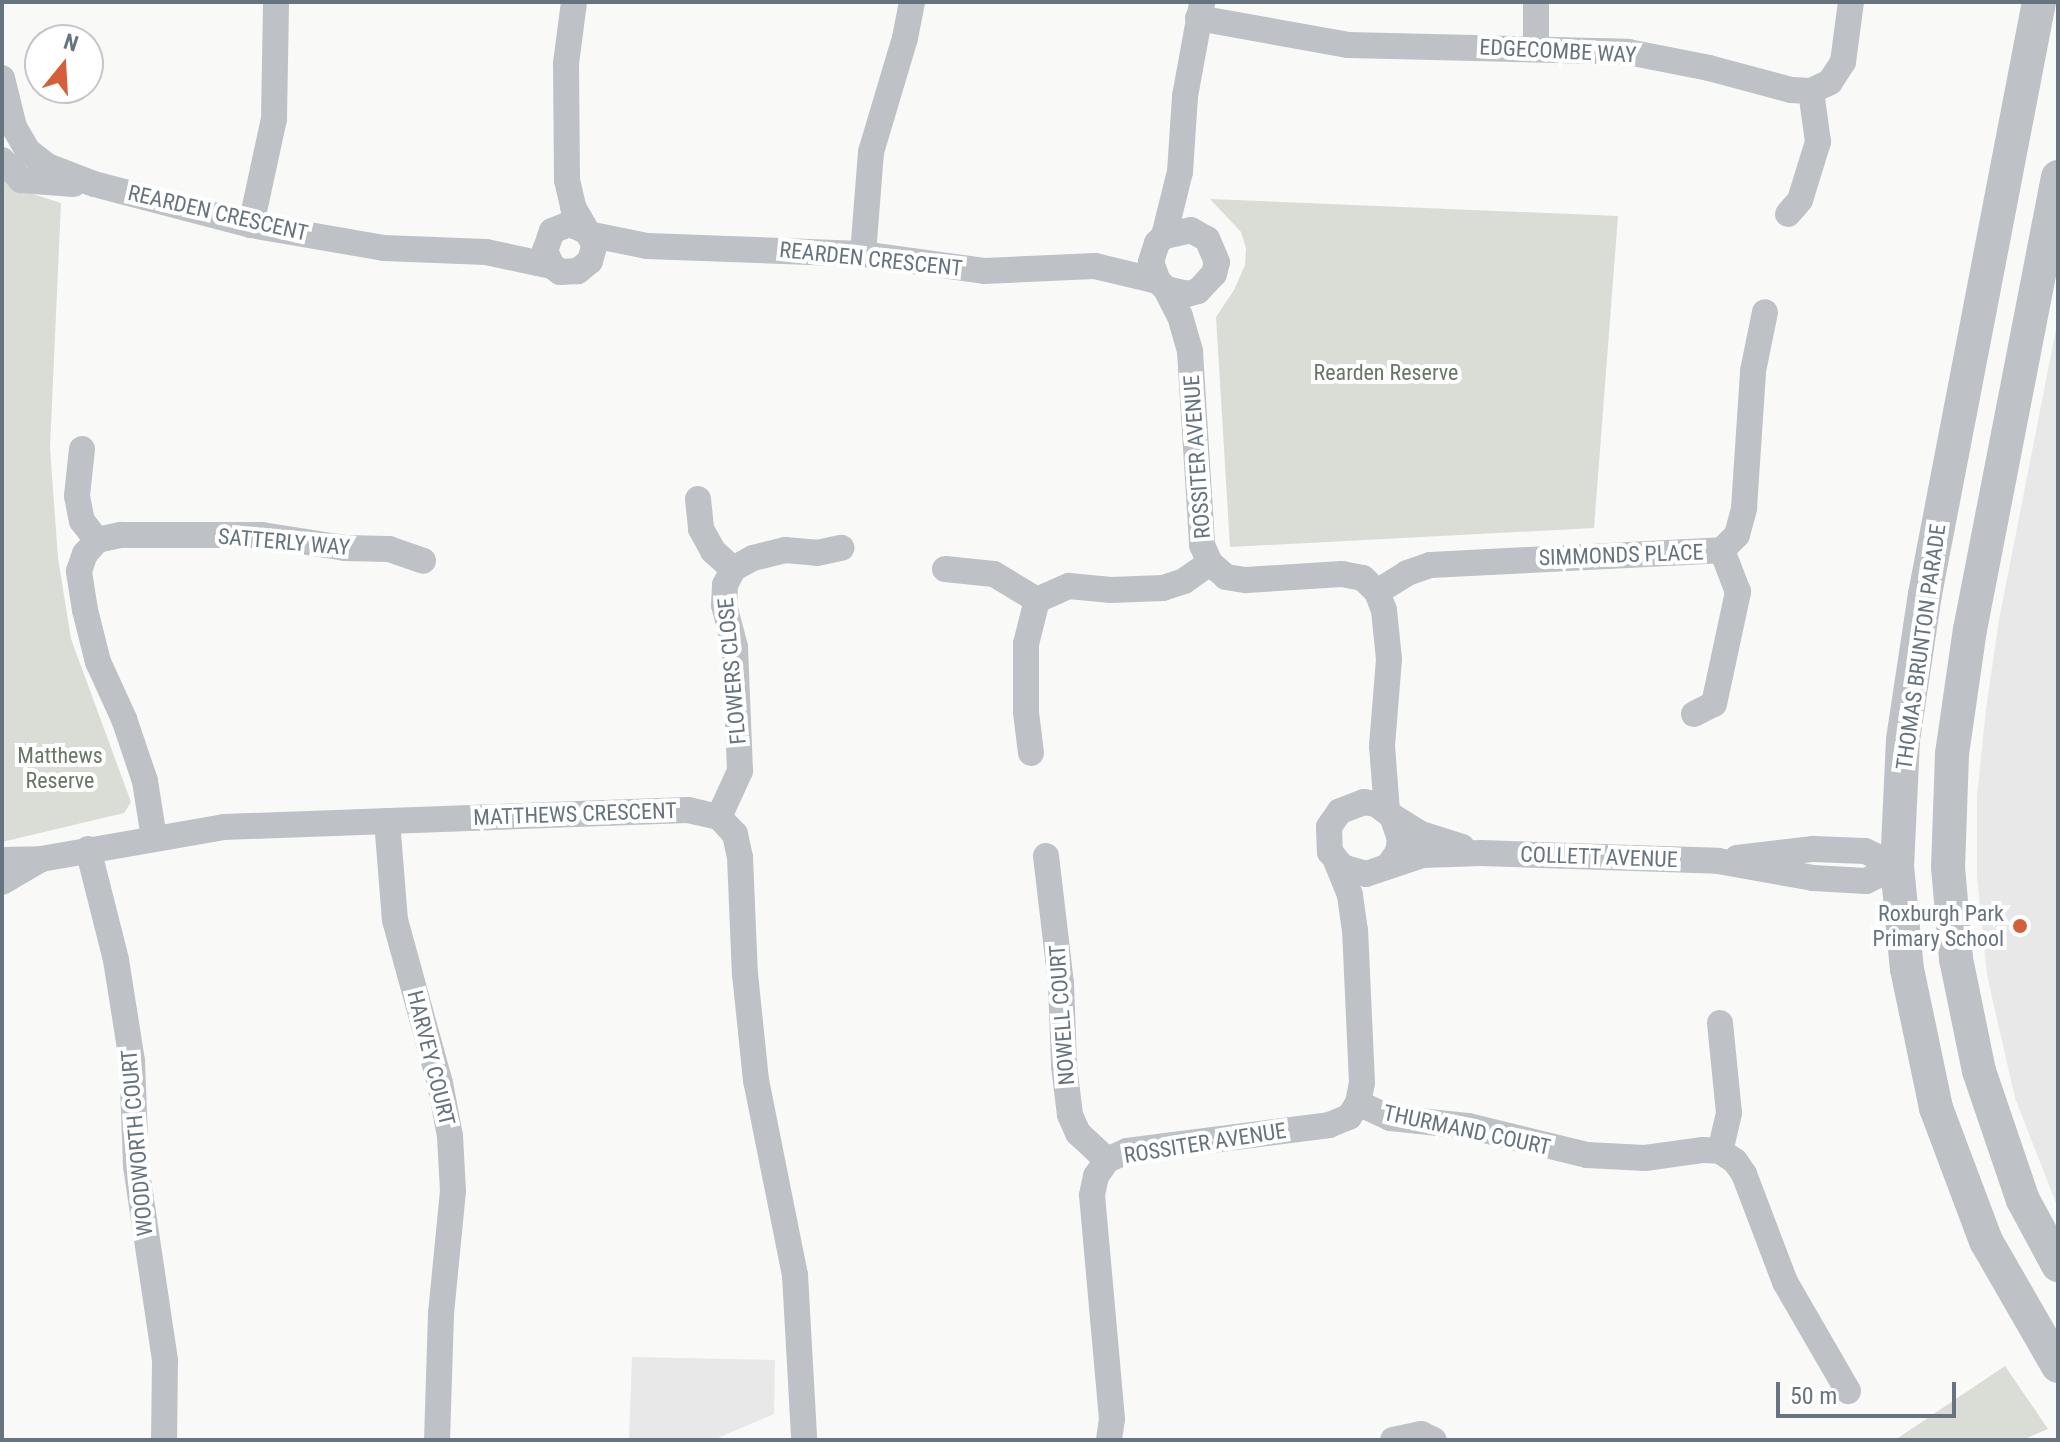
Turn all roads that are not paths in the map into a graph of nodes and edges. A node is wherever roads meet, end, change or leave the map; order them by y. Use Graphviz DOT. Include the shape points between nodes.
graph roads {
  1 [pos="276,2"];
  2 [pos="574,2"];
  3 [pos="912,2"];
  4 [pos="1536,2"];
  5 [pos="1851,2"];
  6 [pos="2039,2"];
  7 [pos="1201,10"];
  8 [pos="1536,47"];
  9 [pos="3,89"];
  10 [pos="1811,91"];
  11 [pos="2,160"];
  12 [pos="1180,172"];
  13 [pos="2058,177"];
  14 [pos="567,180"];
  15 [pos="94,184"];
  16 [pos="1788,214"];
  17 [pos="251,225"];
  18 [pos="587,232"];
  19 [pos="551,233"];
  20 [pos="1207,239"];
  21 [pos="1161,240"];
  22 [pos="647,246"];
  23 [pos="486,252"];
  24 [pos="863,254"];
  25 [pos="552,266"];
  26 [pos="586,266"];
  27 [pos="1095,266"];
  28 [pos="1207,284"];
  29 [pos="1162,285"];
  30 [pos="1765,312"];
  31 [pos="1190,352"];
  32 [pos="82,449"];
  33 [pos="698,499"];
  34 [pos="97,540"];
  35 [pos="841,548"];
  36 [pos="1722,550"];
  37 [pos="423,561"];
  38 [pos="1210,563"];
  39 [pos="733,569"];
  40 [pos="945,569"];
  41 [pos="1377,592"];
  42 [pos="1037,600"];
  43 [pos="1694,714"];
  44 [pos="1382,746"];
  45 [pos="1031,753"];
  46 [pos="1340,811"];
  47 [pos="1390,813"];
  48 [pos="719,817"];
  49 [pos="1899,820"];
  50 [pos="387,821"];
  51 [pos="154,838"];
  52 [pos="88,849"];
  53 [pos="1865,851"];
  54 [pos="1481,853"];
  55 [pos="1046,856"];
  56 [pos="41,859"];
  57 [pos="2,860"];
  58 [pos="1718,861"];
  59 [pos="1337,862"];
  60 [pos="1897,866"];
  61 [pos="1386,867"];
  62 [pos="1948,867"];
  63 [pos="1866,881"];
  64 [pos="2,882"];
  65 [pos="1901,907"];
  66 [pos="1355,931"];
  67 [pos="1720,1023"];
  68 [pos="1358,1103"];
  69 [pos="1720,1151"];
  70 [pos="1107,1160"];
  71 [pos="2058,1265"];
  72 [pos="2053,1358"];
  73 [pos="1848,1391"];
  74 [pos="807,1439"];
  75 [pos="164,1440"];
  76 [pos="437,1440"];
  77 [pos="1109,1440"];
  78 [pos="1393,1440"];
  79 [pos="1434,1440"];
  1 -- 17 [label="street" via="274,119"];
  2 -- 14 [label="street" via="566,64"];
  3 -- 24 [label="street" via="871,152"];
  4 -- 8 [label="street"];
  5 -- 10 [label="street" via="1843,62 1830,82"];
  6 -- 49 [label="street, THOMAS BRUNTON PARADE" via="1925,594 1903,740"];
  7 -- 8 [label="street, EDGECOMBE WAY" via="1348,45"];
  7 -- 12 [label="street" via="1185,96"];
  8 -- 10 [label="street, EDGECOMBE WAY" via="1628,52"];
  9 -- 15 [label="street, REARDEN CRESCENT" via="14,127 28,151 47,166"];
  10 -- 16 [label="street" via="1818,142 1800,200"];
  11 -- 15 [label="street, REARDEN CRESCENT" via="21,180"];
  12 -- 20 [label="street" via="1190,209"];
  12 -- 21 [label="street"];
  13 -- 62 [label="street, THOMAS BRUNTON PARADE" via="1970,629 1952,754"];
  14 -- 18 [label="street" via="573,207"];
  14 -- 19 [label="street"];
  15 -- 17 [label="street, REARDEN CRESCENT"];
  17 -- 23 [label="street, REARDEN CRESCENT" via="384,248"];
  18 -- 19 [label="street" via="569,224"];
  18 -- 22 [label="street, REARDEN CRESCENT"];
  18 -- 26 [label="street" via="594,247"];
  19 -- 23 [label="street, REARDEN CRESCENT" via="528,244"];
  19 -- 25 [label="street" via="545,251"];
  20 -- 21 [label="street" via="1191,230"];
  20 -- 28 [label="street" via="1217,262"];
  21 -- 27 [label="street, REARDEN CRESCENT"];
  21 -- 29 [label="street" via="1151,262"];
  22 -- 24 [label="street, REARDEN CRESCENT"];
  22 -- 26 [label="street, REARDEN CRESCENT"];
  23 -- 25 [label="street, REARDEN CRESCENT"];
  24 -- 27 [label="street, REARDEN CRESCENT" via="984,271"];
  25 -- 26 [label="street" via="569,273"];
  27 -- 29 [label="street, REARDEN CRESCENT"];
  28 -- 29 [label="street" via="1187,294"];
  28 -- 31 [label="street, ROSSITER AVENUE" via="1196,311"];
  29 -- 31 [label="street, ROSSITER AVENUE" via="1180,316"];
  30 -- 36 [label="street, SIMMONDS PLACE" via="1753,371 1744,508 1737,535"];
  31 -- 38 [label="street, ROSSITER AVENUE" via="1202,545"];
  32 -- 34 [label="street" via="77,496 82,521"];
  33 -- 39 [label="street, FLOWERS CLOSE" via="701,529 713,551"];
  34 -- 37 [label="street, SATTERLY WAY" via="121,535 262,535 389,549"];
  34 -- 51 [label="street" via="79,571 85,610 98,662 145,781"];
  35 -- 39 [label="street, FLOWERS CLOSE" via="817,553 785,550"];
  36 -- 41 [label="street, SIMMONDS PLACE" via="1430,565"];
  36 -- 43 [label="street" via="1738,592 1714,704"];
  38 -- 41 [label="street, ROSSITER AVENUE" via="1226,577 1246,580 1342,574 1363,578"];
  38 -- 42 [label="street" via="1163,588 1069,586"];
  39 -- 48 [label="street, FLOWERS CLOSE" via="724,605 735,647 740,771"];
  40 -- 42 [label="street" via="994,574"];
  41 -- 44 [label="street" via="1389,659"];
  42 -- 45 [label="street" via="1026,644"];
  44 -- 46 [label="street" via="1364,784"];
  44 -- 47 [label="street"];
  46 -- 47 [label="street" via="1364,802"];
  46 -- 59 [label="street" via="1328,839"];
  47 -- 54 [label="street, COLLETT AVENUE" via="1421,834"];
  47 -- 61 [label="street" via="1400,839 1398,852"];
  48 -- 50 [label="street, MATTHEWS CRESCENT" via="688,810"];
  48 -- 74 [label="street" via="735,834 740,857 756,1080 795,1275"];
  49 -- 53 [label="street"];
  49 -- 60 [label="street, THOMAS BRUNTON PARADE"];
  50 -- 51 [label="street, MATTHEWS CRESCENT" via="224,827"];
  50 -- 76 [label="street, HARVEY COURT" via="395,920 450,1136 453,1191 441,1314"];
  51 -- 52 [label="street, MATTHEWS CRESCENT"];
  52 -- 56 [label="street, MATTHEWS CRESCENT"];
  52 -- 75 [label="street, WOODWORTH COURT" via="116,960 132,1061 137,1182 165,1361"];
  53 -- 58 [label="street, COLLETT AVENUE" via="1813,849"];
  53 -- 60 [label="street, COLLETT AVENUE"];
  54 -- 58 [label="street, COLLETT AVENUE"];
  54 -- 61 [label="street, COLLETT AVENUE" via="1422,855"];
  55 -- 70 [label="street, NOWELL COURT" via="1070,1115 1078,1133"];
  56 -- 57 [label="street, MATTHEWS CRESCENT"];
  56 -- 64 [label="street, MATTHEWS CRESCENT"];
  58 -- 63 [label="street, COLLETT AVENUE" via="1813,878"];
  59 -- 61 [label="street" via="1353,873"];
  59 -- 66 [label="street" via="1350,895"];
  60 -- 62 [label="street, COLLETT AVENUE"];
  60 -- 63 [label="street, COLLETT AVENUE"];
  60 -- 65 [label="street, THOMAS BRUNTON PARADE"];
  61 -- 66 [label="street" via="1367,896"];
  62 -- 71 [label="street, THOMAS BRUNTON PARADE" via="1956,959 1979,1071 2023,1200"];
  63 -- 65 [label="street"];
  65 -- 72 [label="street, THOMAS BRUNTON PARADE" via="1907,969 1936,1108 1986,1241"];
  66 -- 68 [label="street" via="1362,1083"];
  67 -- 69 [label="street" via="1729,1113"];
  68 -- 69 [label="street, THURMAND COURT" via="1390,1118 1468,1126 1587,1155 1645,1158"];
  68 -- 70 [label="street, ROSSITER AVENUE" via="1349,1117 1329,1125 1127,1151"];
  69 -- 73 [label="street" via="1744,1174 1785,1282"];
  70 -- 77 [label="street, ROSSITER AVENUE" via="1092,1195 1112,1419"];
  78 -- 79 [label="street" via="1421,1434"];
}
